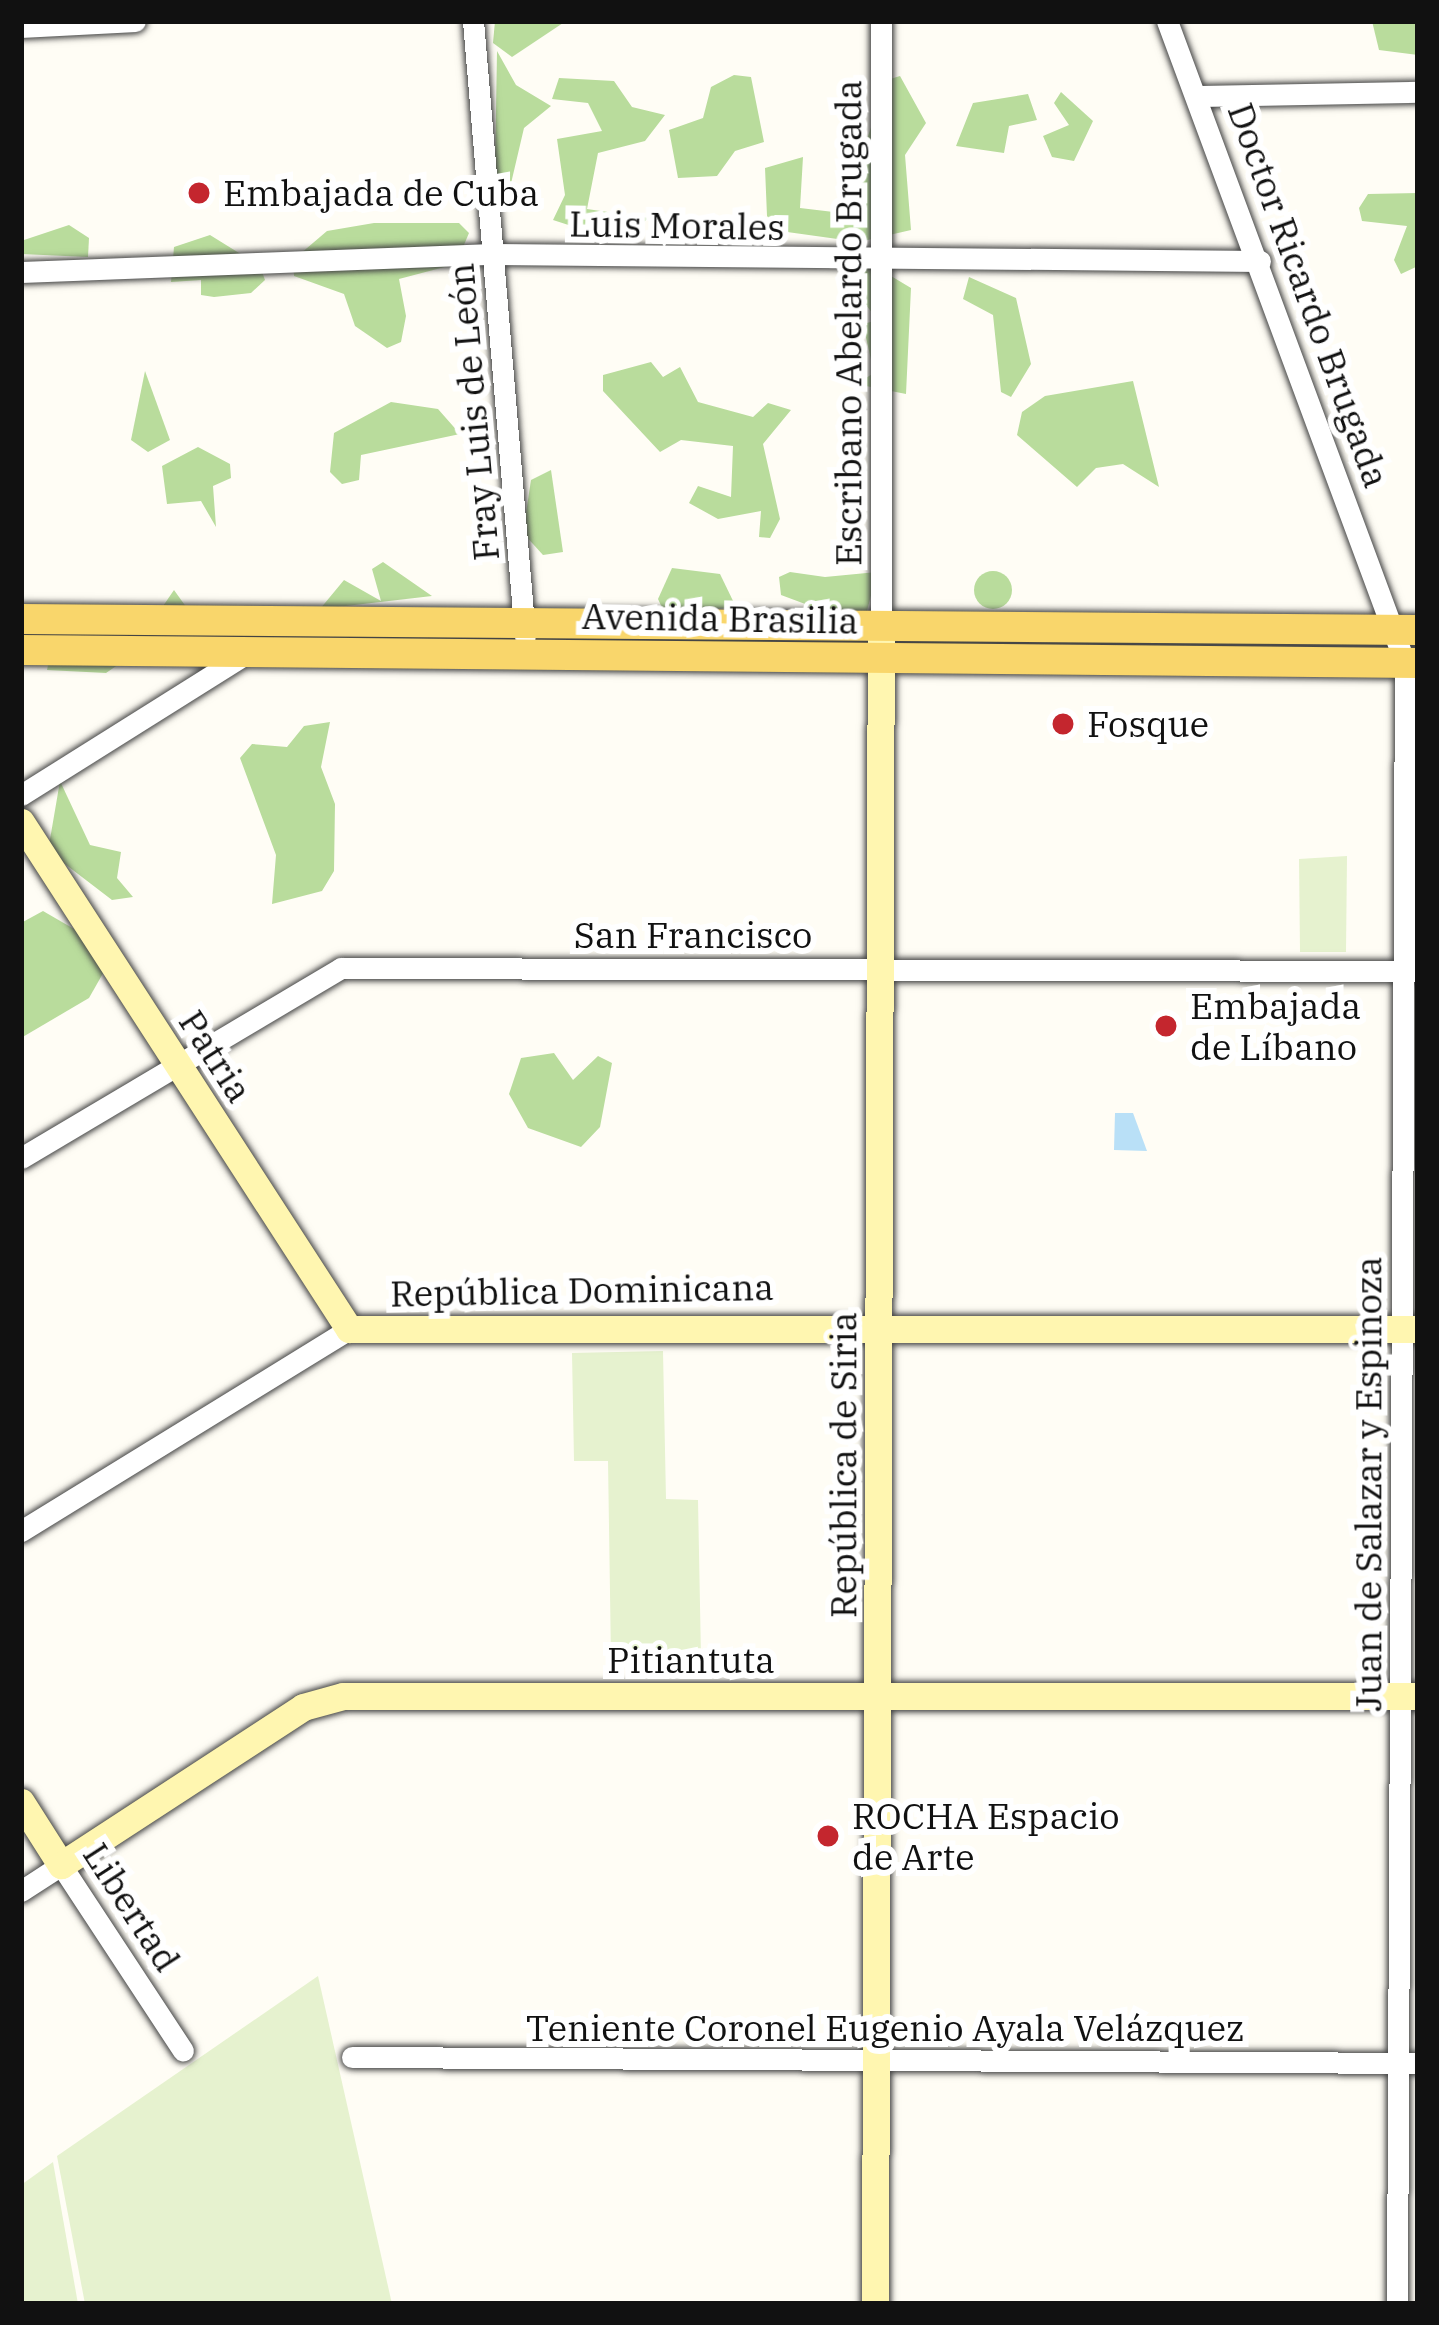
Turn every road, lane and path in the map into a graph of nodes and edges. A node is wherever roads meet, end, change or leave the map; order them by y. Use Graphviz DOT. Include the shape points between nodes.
graph roads {
  1 [pos="136,21"];
  2 [pos="473,21"];
  3 [pos="881,21"];
  4 [pos="1168,21"];
  5 [pos="21,27"];
  6 [pos="1418,92"];
  7 [pos="1200,96"];
  8 [pos="493,254"];
  9 [pos="1261,261"];
  10 [pos="880,262"];
  11 [pos="21,272"];
  12 [pos="21,619"];
  13 [pos="294,621"];
  14 [pos="524,623"];
  15 [pos="881,626"];
  16 [pos="1408,630"];
  17 [pos="21,650"];
  18 [pos="248,652"];
  19 [pos="526,655"];
  20 [pos="882,658"];
  21 [pos="1411,663"];
  22 [pos="21,795"];
  23 [pos="21,822"];
  24 [pos="881,969"];
  25 [pos="1411,971"];
  26 [pos="176,1061"];
  27 [pos="21,1158"];
  28 [pos="879,1323"];
  29 [pos="350,1329"];
  30 [pos="1410,1329"];
  31 [pos="21,1531"];
  32 [pos="878,1696"];
  33 [pos="1409,1696"];
  34 [pos="21,1802"];
  35 [pos="61,1865"];
  36 [pos="21,1891"];
  37 [pos="183,2051"];
  38 [pos="352,2057"];
  39 [pos="876,2062"];
  40 [pos="1408,2063"];
  41 [pos="875,2304"];
  42 [pos="1397,2304"];
  1 -- 5 [label="street"];
  2 -- 8 [label="street, Fray Luis de León"];
  3 -- 10 [label="street, Escribano Abelardo Brugada"];
  4 -- 7 [label="street, Doctor Ricardo Brugada"];
  6 -- 7 [label="street"];
  7 -- 9 [label="street, Doctor Ricardo Brugada"];
  8 -- 10 [label="street, Luis Morales"];
  8 -- 11 [label="street, Luis Morales"];
  8 -- 14 [label="street, Fray Luis de León"];
  9 -- 10 [label="street, Luis Morales"];
  9 -- 16 [label="street, Doctor Ricardo Brugada"];
  10 -- 15 [label="street, Escribano Abelardo Brugada"];
  12 -- 13 [label="main road, Avenida Brasilia"];
  13 -- 14 [label="main road, Avenida Brasilia"];
  13 -- 18 [label="street"];
  14 -- 15 [label="main road, Avenida Brasilia"];
  14 -- 19 [label="street, Fray Luis de León"];
  15 -- 16 [label="main road, Avenida Brasilia"];
  15 -- 20 [label="street, República de Siria"];
  16 -- 21 [label="street, Doctor Ricardo Brugada"];
  17 -- 18 [label="main road, Avenida Brasilia"];
  18 -- 19 [label="main road, Avenida Brasilia"];
  18 -- 22 [label="street"];
  19 -- 20 [label="main road, Avenida Brasilia"];
  20 -- 21 [label="main road, Avenida Brasilia"];
  20 -- 24 [label="street, República de Siria"];
  21 -- 25 [label="street, Juan de Salazar y Espinoza"];
  23 -- 26 [label="street, Patria"];
  24 -- 25 [label="street, San Francisco"];
  24 -- 26 [label="street, San Francisco" via="340,968"];
  24 -- 28 [label="street, República de Siria"];
  25 -- 30 [label="street, Juan de Salazar y Espinoza"];
  26 -- 27 [label="street, San Francisco"];
  26 -- 29 [label="street, Patria"];
  28 -- 29 [label="street, República Dominicana"];
  28 -- 30 [label="street, República Dominicana"];
  28 -- 32 [label="street, República de Siria"];
  29 -- 31 [label="street, República Dominicana"];
  30 -- 33 [label="street, Juan de Salazar y Espinoza"];
  32 -- 33 [label="street, Pitiantuta"];
  32 -- 35 [label="street, Pitiantuta" via="343,1696 303,1707"];
  32 -- 39 [label="street, República de Siria"];
  33 -- 40 [label="street, Juan de Salazar y Espinoza"];
  34 -- 35 [label="street, Libertad"];
  35 -- 36 [label="street, Pitiantuta"];
  35 -- 37 [label="street, Libertad"];
  38 -- 39 [label="street, Teniente Coronel Eugenio Ayala Velázquez"];
  39 -- 40 [label="street, Teniente Coronel Eugenio Ayala Velázquez"];
  39 -- 41 [label="street, República de Siria"];
  40 -- 42 [label="street, Juan de Salazar y Espinoza"];
}
